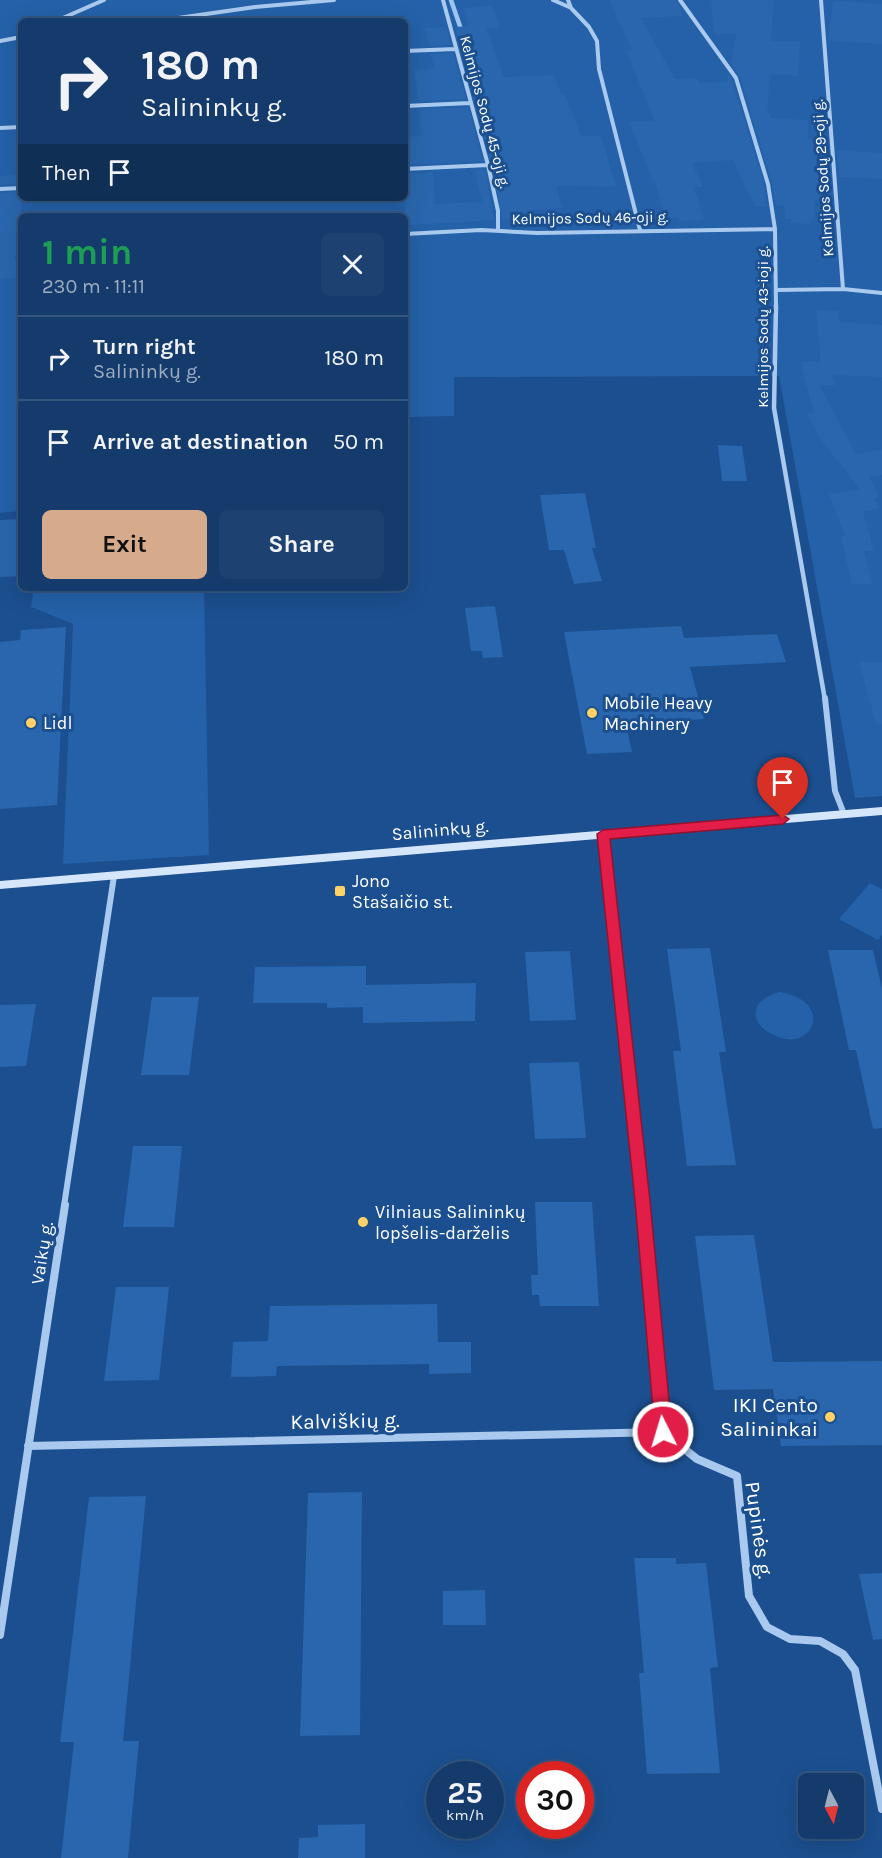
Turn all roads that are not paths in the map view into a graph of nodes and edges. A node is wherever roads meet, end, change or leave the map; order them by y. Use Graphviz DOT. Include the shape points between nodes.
graph roads {
  1 [pos="104,0"];
  2 [pos="333,0"];
  3 [pos="443,0"];
  4 [pos="553,0"];
  5 [pos="568,0"];
  6 [pos="680,0"];
  7 [pos="820,0"];
  8 [pos="569,7"];
  9 [pos="63,18"];
  10 [pos="180,18"];
  11 [pos="18,38"];
  12 [pos="0,41"];
  13 [pos="455,49"];
  14 [pos="408,51"];
  15 [pos="470,103"];
  16 [pos="408,106"];
  17 [pos="18,127"];
  18 [pos="0,128"];
  19 [pos="488,165"];
  20 [pos="408,169"];
  21 [pos="18,188"];
  22 [pos="0,189"];
  23 [pos="775,229"];
  24 [pos="640,230"];
  25 [pos="498,231"];
  26 [pos="408,234"];
  27 [pos="843,289"];
  28 [pos="777,290"];
  29 [pos="882,293"];
  30 [pos="882,811"];
  31 [pos="844,814"];
  32 [pos="603,834"];
  33 [pos="114,876"];
  34 [pos="0,885"];
  35 [pos="663,1432"];
  36 [pos="28,1446"];
  37 [pos="0,1635"];
  38 [pos="882,1809"];
  1 -- 9 [label="street"];
  2 -- 10 [label="street"];
  3 -- 13 [label="street, Kelmijos Sodų 45-oji g."];
  4 -- 8 [label="street"];
  5 -- 8 [label="street"];
  6 -- 23 [label="street, Kelmijos Sodų 43-ioji g." via="736,78 760,151"];
  7 -- 27 [label="street, Kelmijos Sodų 29-oji g."];
  8 -- 24 [label="street" via="590,28 599,48 599,69"];
  11 -- 12 [label="street"];
  13 -- 14 [label="street"];
  13 -- 15 [label="street, Kelmijos Sodų 45-oji g."];
  15 -- 16 [label="street"];
  15 -- 19 [label="street, Kelmijos Sodų 45-oji g."];
  17 -- 18 [label="street"];
  19 -- 20 [label="street"];
  19 -- 25 [label="street, Kelmijos Sodų 45-oji g."];
  21 -- 22 [label="street"];
  23 -- 24 [label="street, Kelmijos Sodų 46-oji g."];
  23 -- 28 [label="street, Kelmijos Sodų 43-ioji g."];
  24 -- 25 [label="street, Kelmijos Sodų 46-oji g."];
  25 -- 26 [label="street, Kelmijos Sodų 46-oji g."];
  27 -- 28 [label="street"];
  27 -- 29 [label="street"];
  28 -- 31 [label="street, Kelmijos Sodų 43-ioji g." via="774,408 823,678 835,791"];
  30 -- 31 [label="main road, Salininkų g."];
  31 -- 32 [label="main road, Salininkų g."];
  32 -- 33 [label="main road, Salininkų g."];
  32 -- 35 [label="street"];
  33 -- 34 [label="main road, Salininkų g."];
  33 -- 36 [label="street, Vaikų g."];
  35 -- 36 [label="street, Kalviškių g."];
  35 -- 38 [label="street, Pupinės g." via="697,1459 737,1476 749,1596 767,1628 790,1639 820,1641 843,1654 855,1670"];
  36 -- 37 [label="street, Vaikų g."];
}
